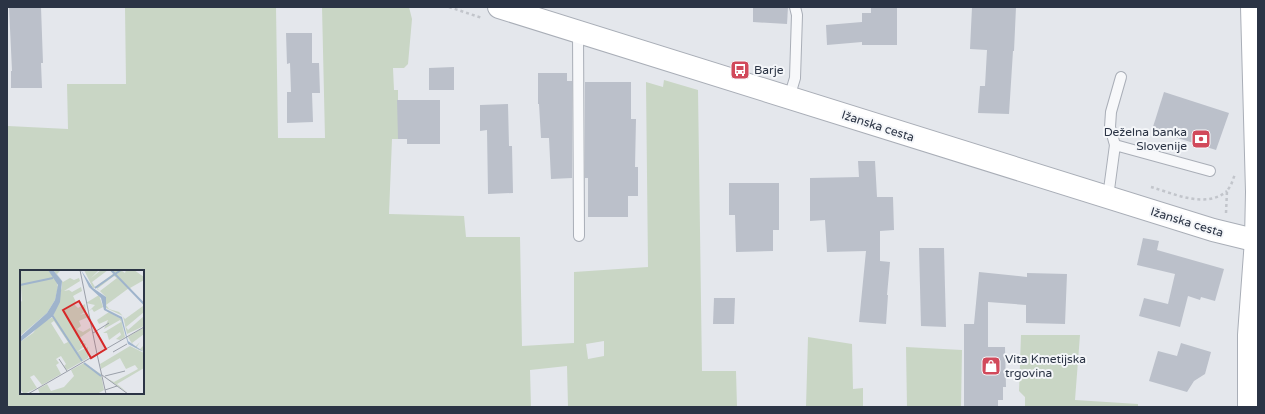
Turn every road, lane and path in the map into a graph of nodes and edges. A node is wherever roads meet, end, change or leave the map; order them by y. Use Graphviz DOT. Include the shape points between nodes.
graph roads {
  1 [pos="499,7"];
  2 [pos="795,7"];
  3 [pos="1252,7"];
  4 [pos="524,11"];
  5 [pos="578,32"];
  6 [pos="1121,77"];
  7 [pos="789,98"];
  8 [pos="1115,144"];
  9 [pos="1210,171"];
  10 [pos="1231,185"];
  11 [pos="1108,197"];
  12 [pos="1227,200"];
  13 [pos="579,236"];
  14 [pos="1257,241"];
  15 [pos="1249,407"];
  1 -- 4 [label="main road, Ižanska cesta"];
  2 -- 7 [label="lane" via="795,78"];
  3 -- 14 [label="main road"];
  4 -- 5 [label="main road, Ižanska cesta"];
  5 -- 7 [label="main road, Ižanska cesta"];
  5 -- 13 [label="lane"];
  6 -- 8 [label="lane" via="1111,112 1110,127"];
  7 -- 11 [label="main road, Ižanska cesta"];
  8 -- 9 [label="lane"];
  8 -- 11 [label="lane"];
  10 -- 12 [label="path" via="1227,191"];
  11 -- 14 [label="main road, Ižanska cesta"];
  14 -- 15 [label="main road" via="1249,336"];
}
